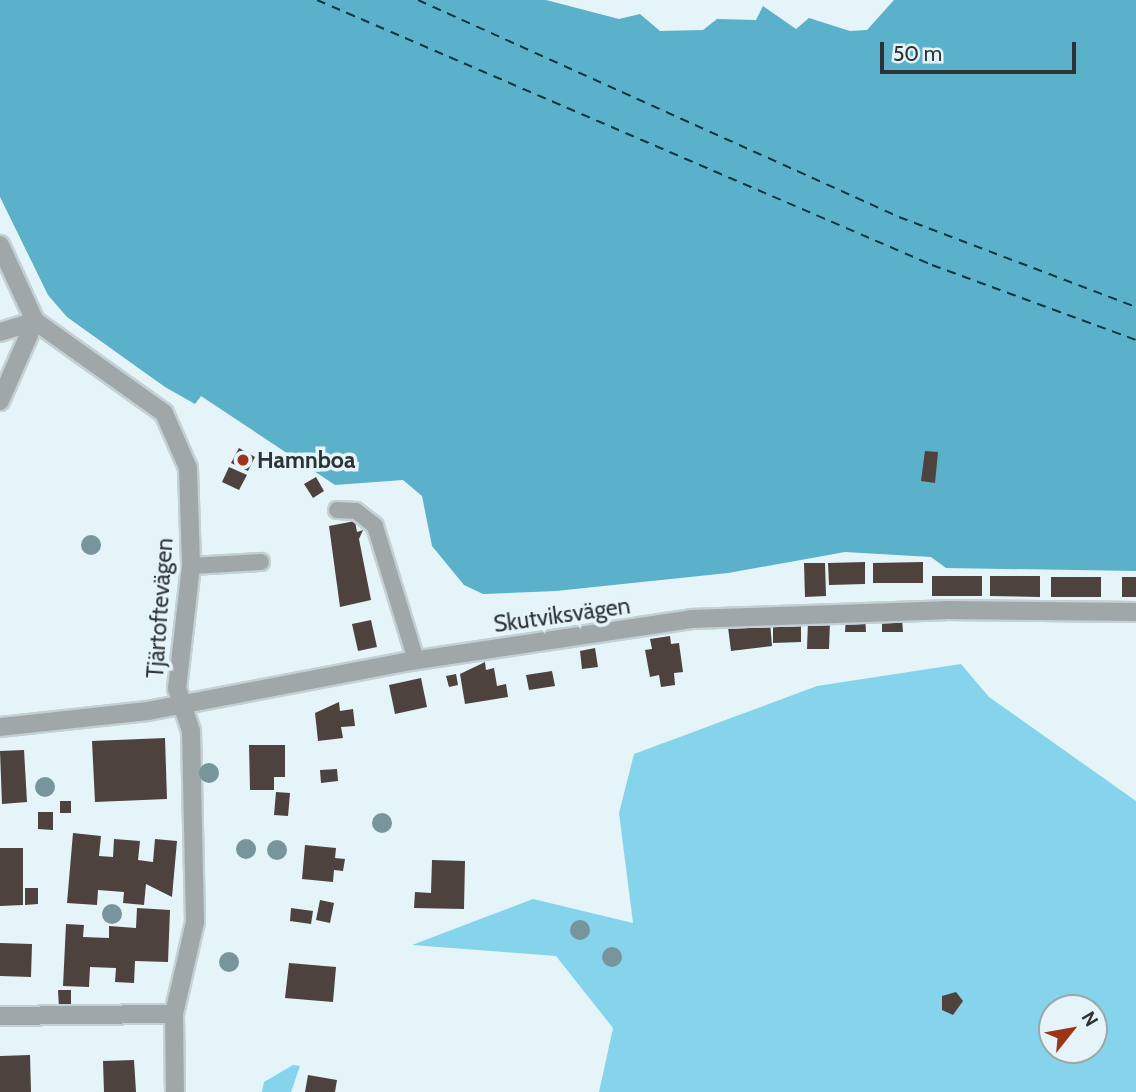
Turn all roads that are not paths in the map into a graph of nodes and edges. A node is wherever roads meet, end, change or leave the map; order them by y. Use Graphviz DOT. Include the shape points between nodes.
graph roads {
  1 [pos="0,245"];
  2 [pos="36,321"];
  3 [pos="0,332"];
  4 [pos="0,401"];
  5 [pos="337,510"];
  6 [pos="261,562"];
  7 [pos="191,566"];
  8 [pos="1136,612"];
  9 [pos="416,660"];
  10 [pos="180,705"];
  11 [pos="0,727"];
  12 [pos="174,1014"];
  13 [pos="0,1016"];
  14 [pos="175,1092"];
  1 -- 2 [label="street"];
  2 -- 3 [label="street"];
  2 -- 4 [label="street"];
  2 -- 7 [label="street, Tjärtoftevägen" via="170,420 188,468"];
  5 -- 9 [label="lane" via="356,512 375,526"];
  6 -- 7 [label="lane"];
  7 -- 10 [label="street, Tjärtoftevägen"];
  8 -- 9 [label="street, Skutviksvägen" via="867,611 691,619"];
  9 -- 10 [label="street, Skutviksvägen"];
  10 -- 11 [label="street, Skutviksvägen"];
  10 -- 12 [label="street, Tjärtoftevägen" via="191,731 195,922"];
  12 -- 13 [label="street"];
  12 -- 14 [label="street, Tjärtoftevägen"];
}
